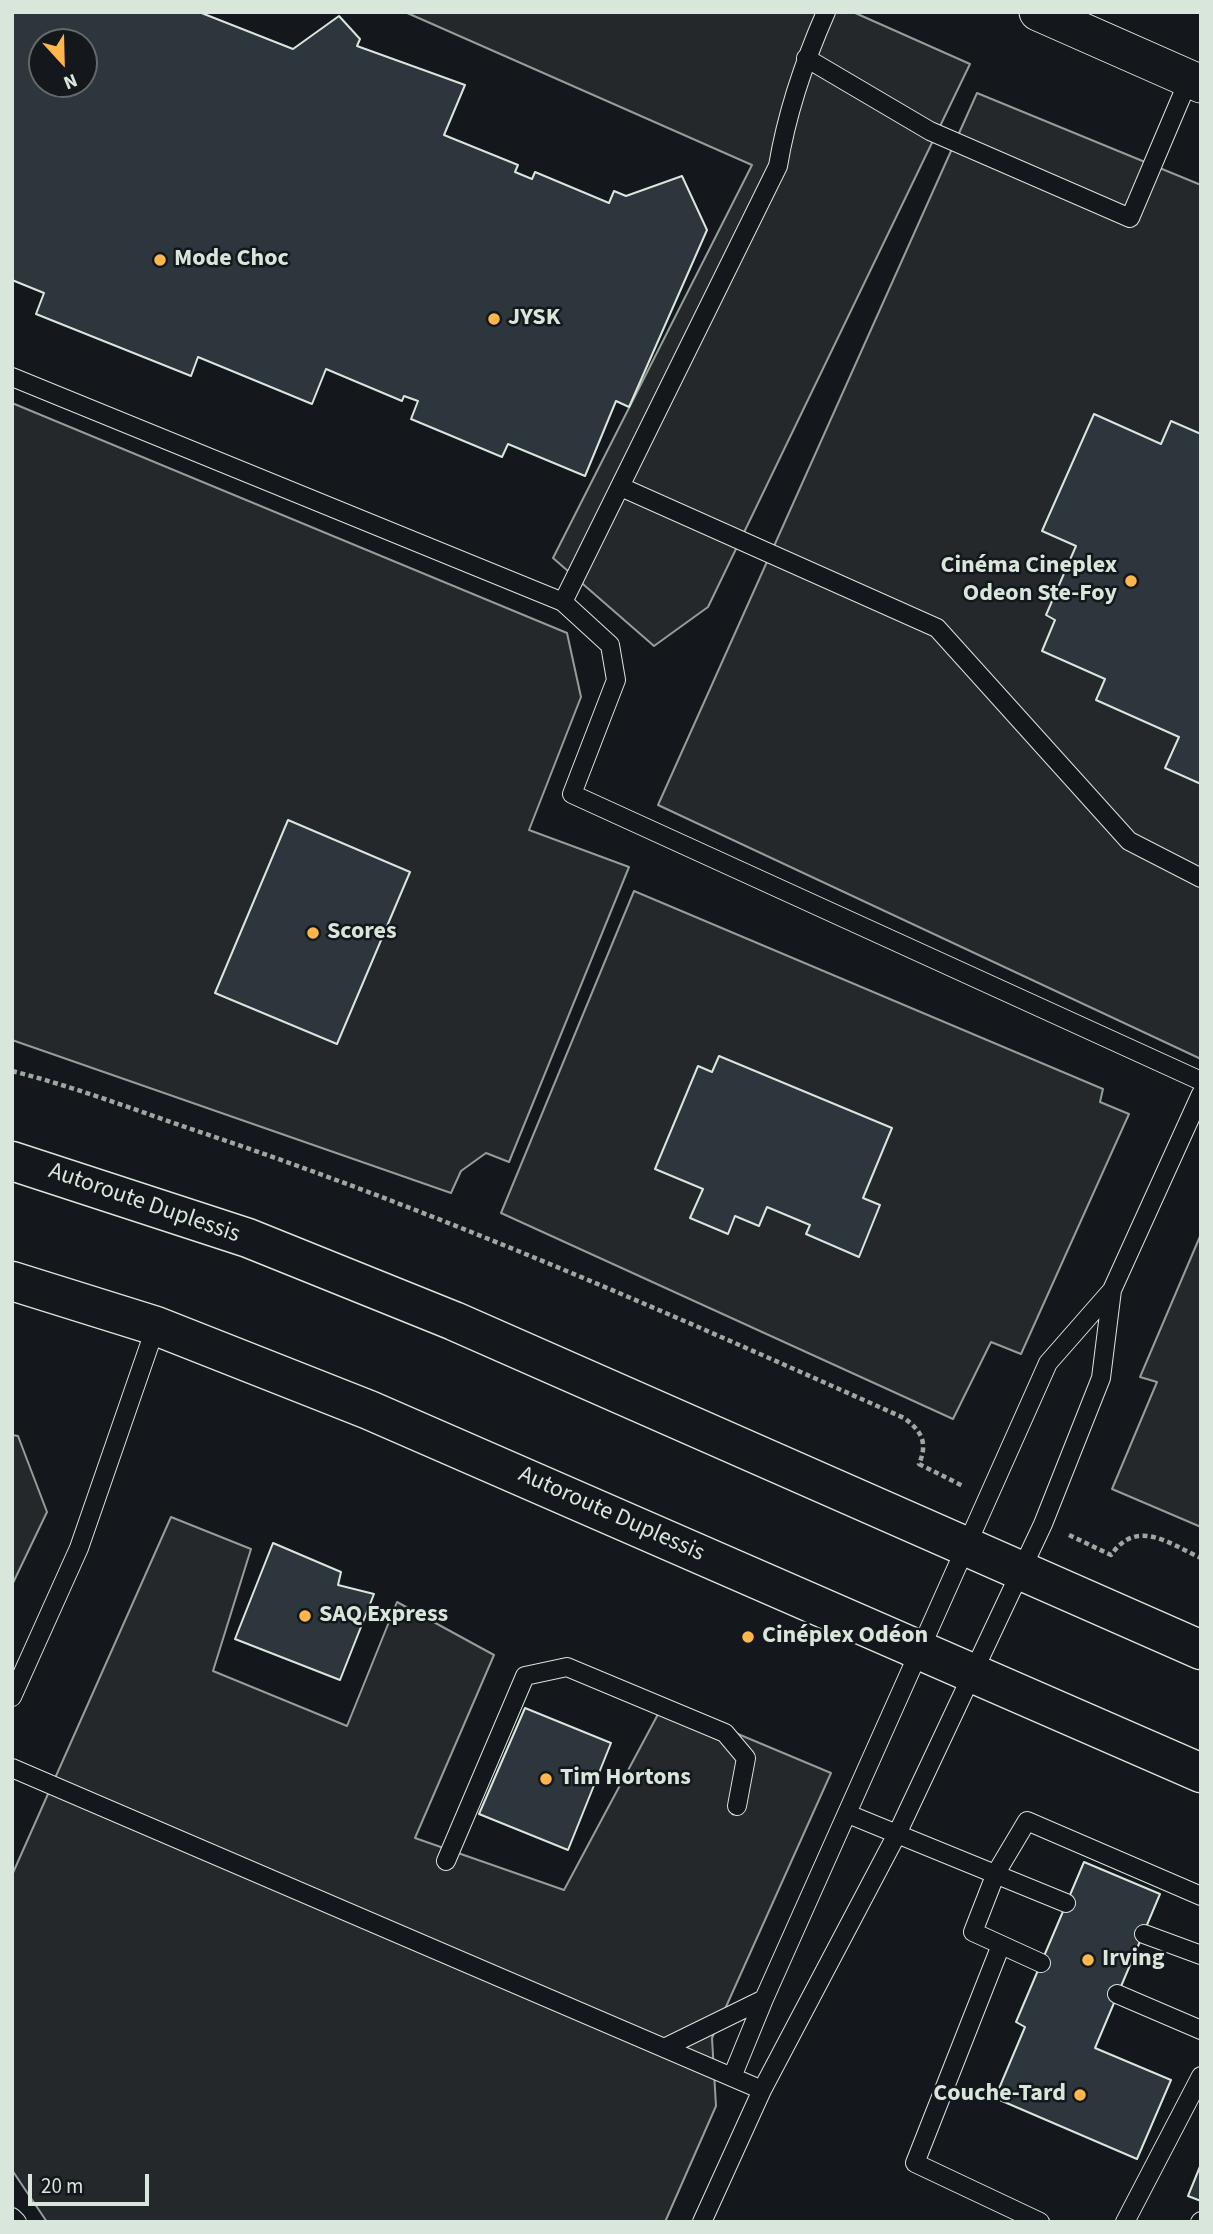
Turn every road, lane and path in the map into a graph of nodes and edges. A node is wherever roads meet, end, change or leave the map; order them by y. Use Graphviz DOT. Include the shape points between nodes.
graph roads {
  1 [pos="826,12"];
  2 [pos="1038,12"];
  3 [pos="806,58"];
  4 [pos="1195,81"];
  5 [pos="12,377"];
  6 [pos="621,487"];
  7 [pos="563,602"];
  8 [pos="1201,878"];
  9 [pos="12,1071"];
  10 [pos="1201,1081"];
  11 [pos="1201,1094"];
  12 [pos="12,1161"];
  13 [pos="12,1281"];
  14 [pos="1112,1290"];
  15 [pos="156,1326"];
  16 [pos="950,1480"];
  17 [pos="1081,1540"];
  18 [pos="967,1547"];
  19 [pos="1201,1558"];
  20 [pos="1022,1571"];
  21 [pos="1201,1650"];
  22 [pos="920,1651"];
  23 [pos="974,1674"];
  24 [pos="12,1697"];
  25 [pos="12,1768"];
  26 [pos="1201,1773"];
  27 [pos="737,1806"];
  28 [pos="848,1814"];
  29 [pos="897,1835"];
  30 [pos="446,1861"];
  31 [pos="996,1873"];
  32 [pos="1201,1896"];
  33 [pos="1066,1903"];
  34 [pos="1143,1934"];
  35 [pos="1001,1945"];
  36 [pos="1201,1955"];
  37 [pos="1041,1963"];
  38 [pos="1117,1994"];
  39 [pos="765,1999"];
  40 [pos="1201,2030"];
  41 [pos="664,2048"];
  42 [pos="1201,2076"];
  43 [pos="732,2077"];
  44 [pos="762,2090"];
  45 [pos="12,2217"];
  46 [pos="17,2222"];
  47 [pos="702,2222"];
  48 [pos="1040,2222"];
  49 [pos="1125,2222"];
  1 -- 3 [label="lane"];
  2 -- 4 [label="street"];
  3 -- 4 [label="lane" via="930,131 1130,218"];
  3 -- 6 [label="lane" via="778,166"];
  5 -- 7 [label="lane"];
  6 -- 7 [label="lane"];
  6 -- 8 [label="lane" via="937,628 1129,841"];
  7 -- 10 [label="lane" via="610,645 616,680 572,794"];
  9 -- 16 [label="path" via="411,1207 744,1347 904,1418 925,1442 919,1464"];
  11 -- 14 [label="lane"];
  12 -- 18 [label="highway, Autoroute Duplessis" via="248,1238 430,1312"];
  13 -- 15 [label="highway, Autoroute Duplessis"];
  14 -- 18 [label="lane" via="1048,1363"];
  14 -- 20 [label="lane" via="1101,1378"];
  15 -- 22 [label="highway, Autoroute Duplessis" via="369,1410"];
  15 -- 24 [label="lane" via="79,1548"];
  17 -- 19 [label="path" via="1111,1555 1124,1538 1140,1534"];
  18 -- 20 [label="highway, Autoroute Duplessis"];
  18 -- 22 [label="lane"];
  20 -- 21 [label="highway, Autoroute Duplessis"];
  20 -- 23 [label="lane"];
  22 -- 23 [label="highway, Autoroute Duplessis"];
  22 -- 28 [label="lane"];
  23 -- 26 [label="highway, Autoroute Duplessis"];
  23 -- 29 [label="lane"];
  25 -- 41 [label="lane"];
  27 -- 30 [label="lane" via="746,1758 725,1733 567,1667 525,1676"];
  28 -- 29 [label="lane"];
  28 -- 39 [label="lane"];
  29 -- 31 [label="lane"];
  29 -- 44 [label="lane"];
  31 -- 32 [label="lane" via="1027,1821"];
  31 -- 33 [label="lane"];
  31 -- 35 [label="lane" via="973,1932"];
  34 -- 36 [label="lane"];
  35 -- 37 [label="lane"];
  35 -- 48 [label="lane" via="915,2163"];
  38 -- 40 [label="lane"];
  39 -- 41 [label="lane"];
  39 -- 43 [label="lane"];
  41 -- 43 [label="lane"];
  42 -- 49 [label="lane"];
  43 -- 44 [label="lane"];
  44 -- 47 [label="lane"];
  45 -- 46 [label="lane"];
}
